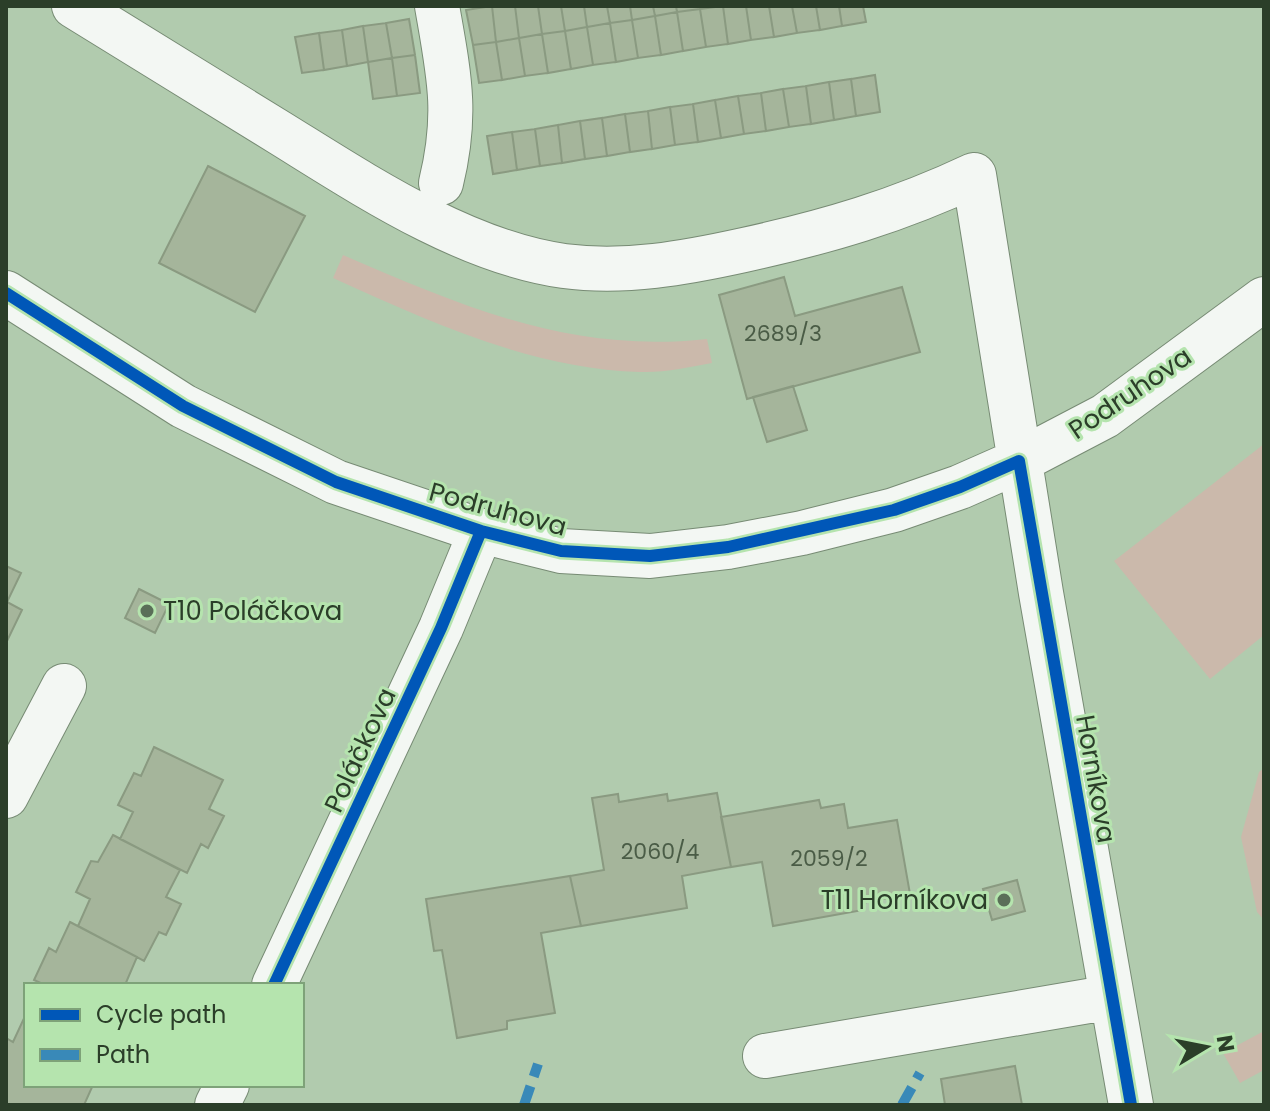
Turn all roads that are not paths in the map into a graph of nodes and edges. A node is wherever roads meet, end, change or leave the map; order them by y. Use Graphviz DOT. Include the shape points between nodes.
graph roads {
  1 [pos="74,6"];
  2 [pos="437,6"];
  3 [pos="441,183"];
  4 [pos="6,293"];
  5 [pos="1264,299"];
  6 [pos="1019,461"];
  7 [pos="481,531"];
  8 [pos="64,686"];
  9 [pos="6,796"];
  10 [pos="275,983"];
  11 [pos="1112,997"];
  12 [pos="765,1056"];
  13 [pos="226,1087"];
  14 [pos="217,1105"];
  15 [pos="1131,1105"];
  1 -- 6 [label="street, Horníkova" via="354,179 447,228 563,266 651,268 730,254 854,224 974,175"];
  2 -- 3 [label="street" via="452,93"];
  4 -- 7 [label="street, Podruhova" via="183,406 336,482"];
  5 -- 6 [label="street, Podruhova" via="1105,416"];
  6 -- 7 [label="street, Podruhova" via="894,510 728,547 650,556 561,551"];
  6 -- 11 [label="street, Horníkova"];
  7 -- 10 [label="street, Poláčkova"];
  8 -- 9 [label="street"];
  11 -- 12 [label="street"];
  11 -- 15 [label="street, Horníkova"];
  13 -- 14 [label="street"];
}
